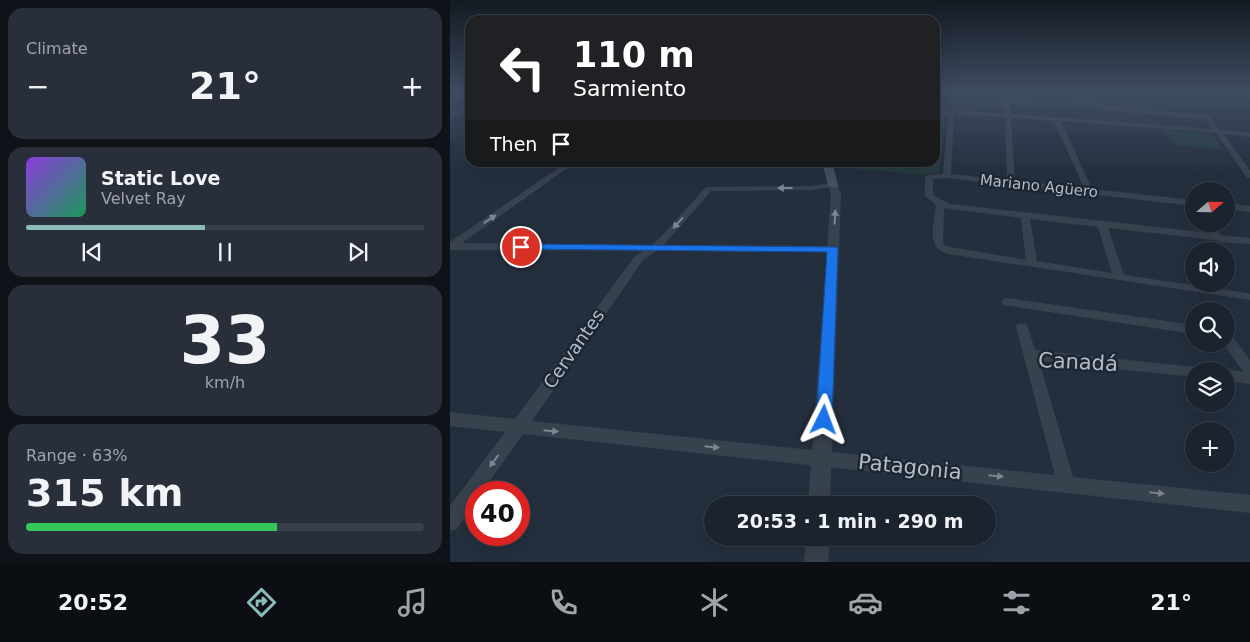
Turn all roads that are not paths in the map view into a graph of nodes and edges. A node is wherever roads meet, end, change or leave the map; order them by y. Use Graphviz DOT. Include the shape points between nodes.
graph roads {
  1 [pos="951,119"];
  2 [pos="1008,119"];
  3 [pos="1048,119"];
  4 [pos="1211,119"];
  5 [pos="1057,120"];
  6 [pos="1220,131"];
  7 [pos="1250,135"];
  8 [pos="566,167"];
  9 [pos="828,167"];
  10 [pos="947,176"];
  11 [pos="1250,176"];
  12 [pos="1011,183"];
  13 [pos="833,185"];
  14 [pos="1088,191"];
  15 [pos="1185,203"];
  16 [pos="940,204"];
  17 [pos="1235,207"];
  18 [pos="1250,209"];
  19 [pos="1025,216"];
  20 [pos="1102,226"];
  21 [pos="1213,232"];
  22 [pos="1219,239"];
  23 [pos="1250,241"];
  24 [pos="450,247"];
  25 [pos="651,249"];
  26 [pos="833,249"];
  27 [pos="1032,264"];
  28 [pos="1119,278"];
  29 [pos="1247,297"];
  30 [pos="1007,302"];
  31 [pos="1022,327"];
  32 [pos="1185,329"];
  33 [pos="1235,349"];
  34 [pos="1030,356"];
  35 [pos="1250,370"];
  36 [pos="1185,371"];
  37 [pos="1235,376"];
  38 [pos="1250,378"];
  39 [pos="450,419"];
  40 [pos="518,428"];
  41 [pos="822,458"];
  42 [pos="1066,483"];
  43 [pos="820,496"];
  44 [pos="1250,504"];
  45 [pos="450,522"];
  46 [pos="817,546"];
  47 [pos="816,562"];
  1 -- 10 [label="street"];
  2 -- 12 [label="street"];
  3 -- 5 [label="street"];
  4 -- 6 [label="street"];
  5 -- 6 [label="street"];
  5 -- 14 [label="street"];
  6 -- 7 [label="street"];
  6 -- 11 [label="street"];
  24 -- 8 [label="street, one-way"];
  9 -- 13 [label="main road"];
  10 -- 12 [label="street, Mariano Agüero"];
  10 -- 16 [label="street" via="929,177 929,196"];
  12 -- 14 [label="street, Mariano Agüero"];
  13 -- 25 [label="street, Cervantes, one-way" via="711,188 663,241"];
  26 -- 13 [label="street, one-way" via="836,195"];
  14 -- 15 [label="street, Mariano Agüero"];
  16 -- 19 [label="street"];
  16 -- 27 [label="street" via="938,243 941,248 955,253"];
  17 -- 18 [label="street"];
  19 -- 20 [label="street"];
  19 -- 27 [label="street"];
  20 -- 22 [label="street"];
  20 -- 28 [label="street"];
  21 -- 22 [label="street"];
  22 -- 23 [label="street"];
  24 -- 25 [label="street"];
  25 -- 26 [label="street"];
  25 -- 40 [label="street, Cervantes" via="639,258"];
  26 -- 41 [label="street"];
  27 -- 28 [label="street"];
  28 -- 29 [label="street"];
  30 -- 32 [label="street"];
  31 -- 34 [label="street"];
  33 -- 35 [label="street"];
  34 -- 36 [label="street, Canadá"];
  34 -- 42 [label="street, Canadá"];
  37 -- 38 [label="street"];
  39 -- 40 [label="street, Patagonia"];
  40 -- 41 [label="street, Patagonia, one-way"];
  40 -- 45 [label="street, Cervantes, one-way"];
  41 -- 42 [label="street, Patagonia, one-way"];
  41 -- 43 [label="street"];
  42 -- 44 [label="street, Patagonia, one-way"];
  46 -- 47 [label="street"];
}
